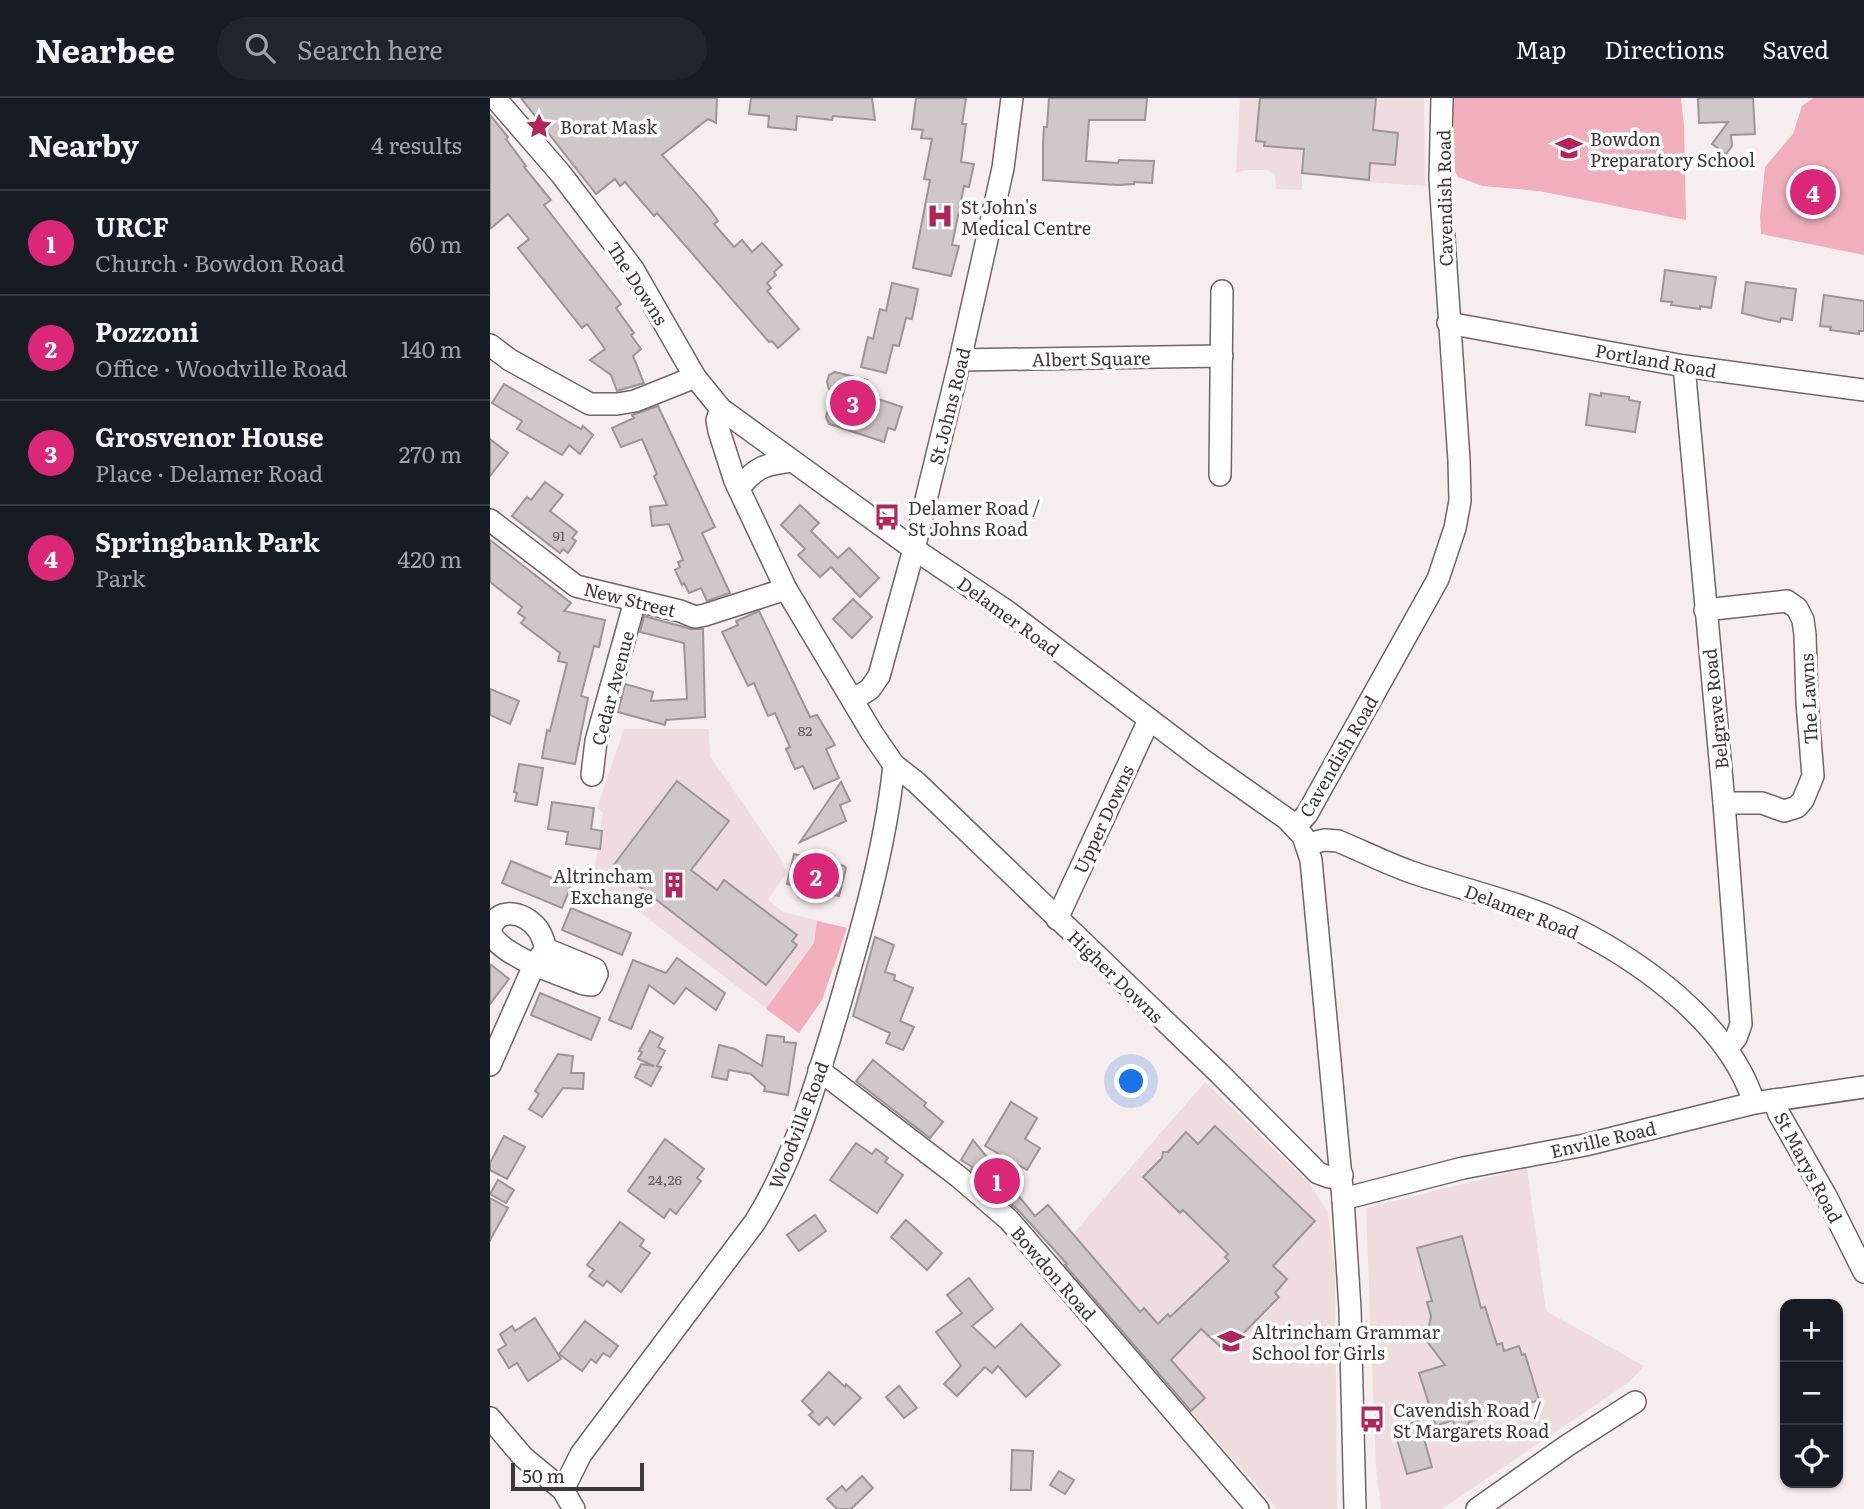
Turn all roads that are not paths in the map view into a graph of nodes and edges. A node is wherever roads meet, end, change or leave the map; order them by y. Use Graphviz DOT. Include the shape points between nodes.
graph roads {
  1 [pos="495,98"];
  2 [pos="1012,98"];
  3 [pos="1442,98"];
  4 [pos="1222,291"];
  5 [pos="1448,323"];
  6 [pos="490,345"];
  7 [pos="1222,356"];
  8 [pos="960,360"];
  9 [pos="1684,366"];
  10 [pos="695,377"];
  11 [pos="1864,390"];
  12 [pos="721,409"];
  13 [pos="792,461"];
  14 [pos="1220,475"];
  15 [pos="739,488"];
  16 [pos="490,520"];
  17 [pos="914,549"];
  18 [pos="786,589"];
  19 [pos="635,601"];
  20 [pos="1705,610"];
  21 [pos="853,700"];
  22 [pos="1149,720"];
  23 [pos="894,765"];
  24 [pos="592,775"];
  25 [pos="1724,803"];
  26 [pos="1301,835"];
  27 [pos="1056,919"];
  28 [pos="490,932"];
  29 [pos="541,956"];
  30 [pos="1728,1048"];
  31 [pos="490,1065"];
  32 [pos="819,1070"];
  33 [pos="1864,1087"];
  34 [pos="1764,1101"];
  35 [pos="1342,1175"];
  36 [pos="1343,1199"];
  37 [pos="1864,1272"];
  38 [pos="1635,1402"];
  39 [pos="490,1418"];
  40 [pos="569,1500"];
  41 [pos="1258,1509"];
  42 [pos="1354,1509"];
  43 [pos="1477,1509"];
  1 -- 10 [label="street, The Downs" via="629,263"];
  2 -- 8 [label="street, St Johns Road" via="1003,168"];
  3 -- 5 [label="street, Cavendish Road" via="1440,179"];
  4 -- 7 [label="street"];
  5 -- 9 [label="street, Portland Road"];
  5 -- 26 [label="street, Cavendish Road" via="1459,460 1455,528 1438,579 1307,814"];
  6 -- 10 [label="street" via="590,404 635,401"];
  7 -- 8 [label="street, Albert Square"];
  7 -- 14 [label="street"];
  8 -- 17 [label="street, St Johns Road"];
  9 -- 11 [label="street, Portland Road"];
  9 -- 20 [label="street, Belgrave Road"];
  10 -- 12 [label="street, The Downs"];
  12 -- 13 [label="street, Delamer Road"];
  12 -- 15 [label="street" via="719,431"];
  13 -- 15 [label="street" via="758,468"];
  13 -- 17 [label="street, Delamer Road"];
  15 -- 18 [label="street"];
  16 -- 19 [label="street, New Street" via="576,586"];
  17 -- 21 [label="street, St Johns Road" via="879,676"];
  17 -- 22 [label="street, Delamer Road" via="1008,612"];
  18 -- 19 [label="street, New Street" via="695,617"];
  18 -- 21 [label="street"];
  19 -- 24 [label="street, Cedar Avenue" via="596,741"];
  20 -- 25 [label="street, Belgrave Road"];
  20 -- 25 [label="street, The Lawns" via="1787,601 1797,608 1805,635 1810,788 1797,807 1784,811 1762,803"];
  21 -- 23 [label="street"];
  22 -- 26 [label="street, Delamer Road"];
  22 -- 27 [label="street, Upper Downs"];
  23 -- 27 [label="street, Higher Downs"];
  23 -- 32 [label="street, Woodville Road" via="889,810 864,921"];
  25 -- 30 [label="street, Belgrave Road" via="1741,1024"];
  26 -- 30 [label="street, Delamer Road" via="1338,841 1572,927 1636,964 1700,1015"];
  26 -- 35 [label="street, Cavendish Road" via="1311,860"];
  27 -- 35 [label="street, Higher Downs" via="1318,1173"];
  28 -- 29 [label="street" via="518,956"];
  28 -- 29 [label="street" via="499,915 514,914 537,928"];
  29 -- 31 [label="street"];
  30 -- 34 [label="street, Delamer Road"];
  32 -- 40 [label="street, Woodville Road" via="799,1134 773,1194 581,1454"];
  32 -- 41 [label="street, Bowdon Road" via="1009,1220"];
  33 -- 34 [label="street, Enville Road"];
  34 -- 36 [label="street, Enville Road"];
  34 -- 37 [label="street, St Marys Road" via="1779,1114"];
  35 -- 36 [label="street, Cavendish Road"];
  36 -- 42 [label="street, Cavendish Road"];
  38 -- 43 [label="street"];
  39 -- 40 [label="street"];
}
